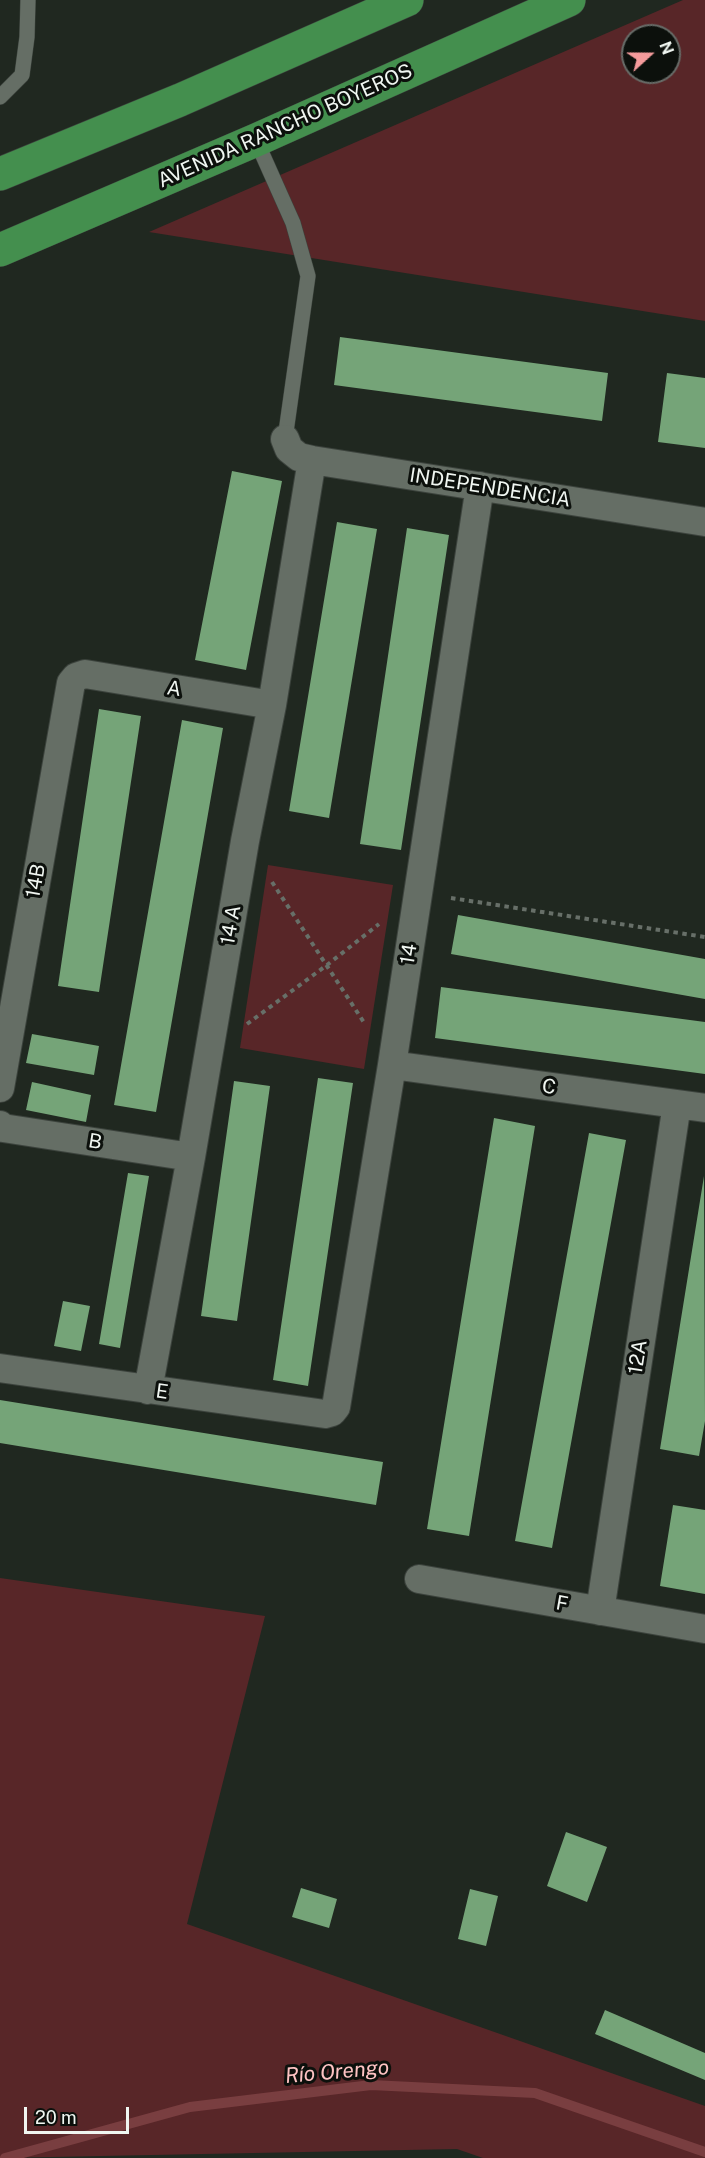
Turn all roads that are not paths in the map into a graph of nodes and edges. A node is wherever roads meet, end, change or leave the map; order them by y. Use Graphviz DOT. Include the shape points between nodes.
graph roads {
  1 [pos="28,0"];
  2 [pos="407,0"];
  3 [pos="569,0"];
  4 [pos="0,97"];
  5 [pos="256,140"];
  6 [pos="0,174"];
  7 [pos="0,250"];
  8 [pos="285,438"];
  9 [pos="312,460"];
  10 [pos="480,486"];
  11 [pos="705,522"];
  12 [pos="76,677"];
  13 [pos="273,705"];
  14 [pos="392,1065"];
  15 [pos="0,1088"];
  16 [pos="677,1104"];
  17 [pos="705,1108"];
  18 [pos="0,1125"];
  19 [pos="191,1157"];
  20 [pos="0,1368"];
  21 [pos="148,1390"];
  22 [pos="325,1414"];
  23 [pos="419,1580"];
  24 [pos="600,1611"];
  25 [pos="705,1629"];
  1 -- 4 [label="lane" via="22,75"];
  2 -- 6 [label="highway"];
  3 -- 5 [label="highway, AVENIDA RANCHO BOYEROS"];
  5 -- 7 [label="highway, AVENIDA RANCHO BOYEROS"];
  5 -- 8 [label="lane" via="294,223 308,276"];
  8 -- 9 [label="street, INDEPENDENCIA" via="298,456"];
  9 -- 10 [label="street, INDEPENDENCIA"];
  9 -- 13 [label="street, 14 A"];
  10 -- 11 [label="street, INDEPENDENCIA"];
  10 -- 14 [label="street, 14"];
  12 -- 13 [label="street, A" via="85,674"];
  12 -- 15 [label="street, 14B" via="70,684"];
  13 -- 19 [label="street, 14 A" via="245,841"];
  14 -- 16 [label="street, C"];
  14 -- 22 [label="street, 14" via="336,1407"];
  16 -- 17 [label="street, C"];
  16 -- 24 [label="street, 12A"];
  18 -- 19 [label="street, B"];
  19 -- 21 [label="street, 14 A"];
  20 -- 21 [label="street, E"];
  21 -- 22 [label="street, E"];
  23 -- 24 [label="street, F"];
  24 -- 25 [label="street, F"];
}
